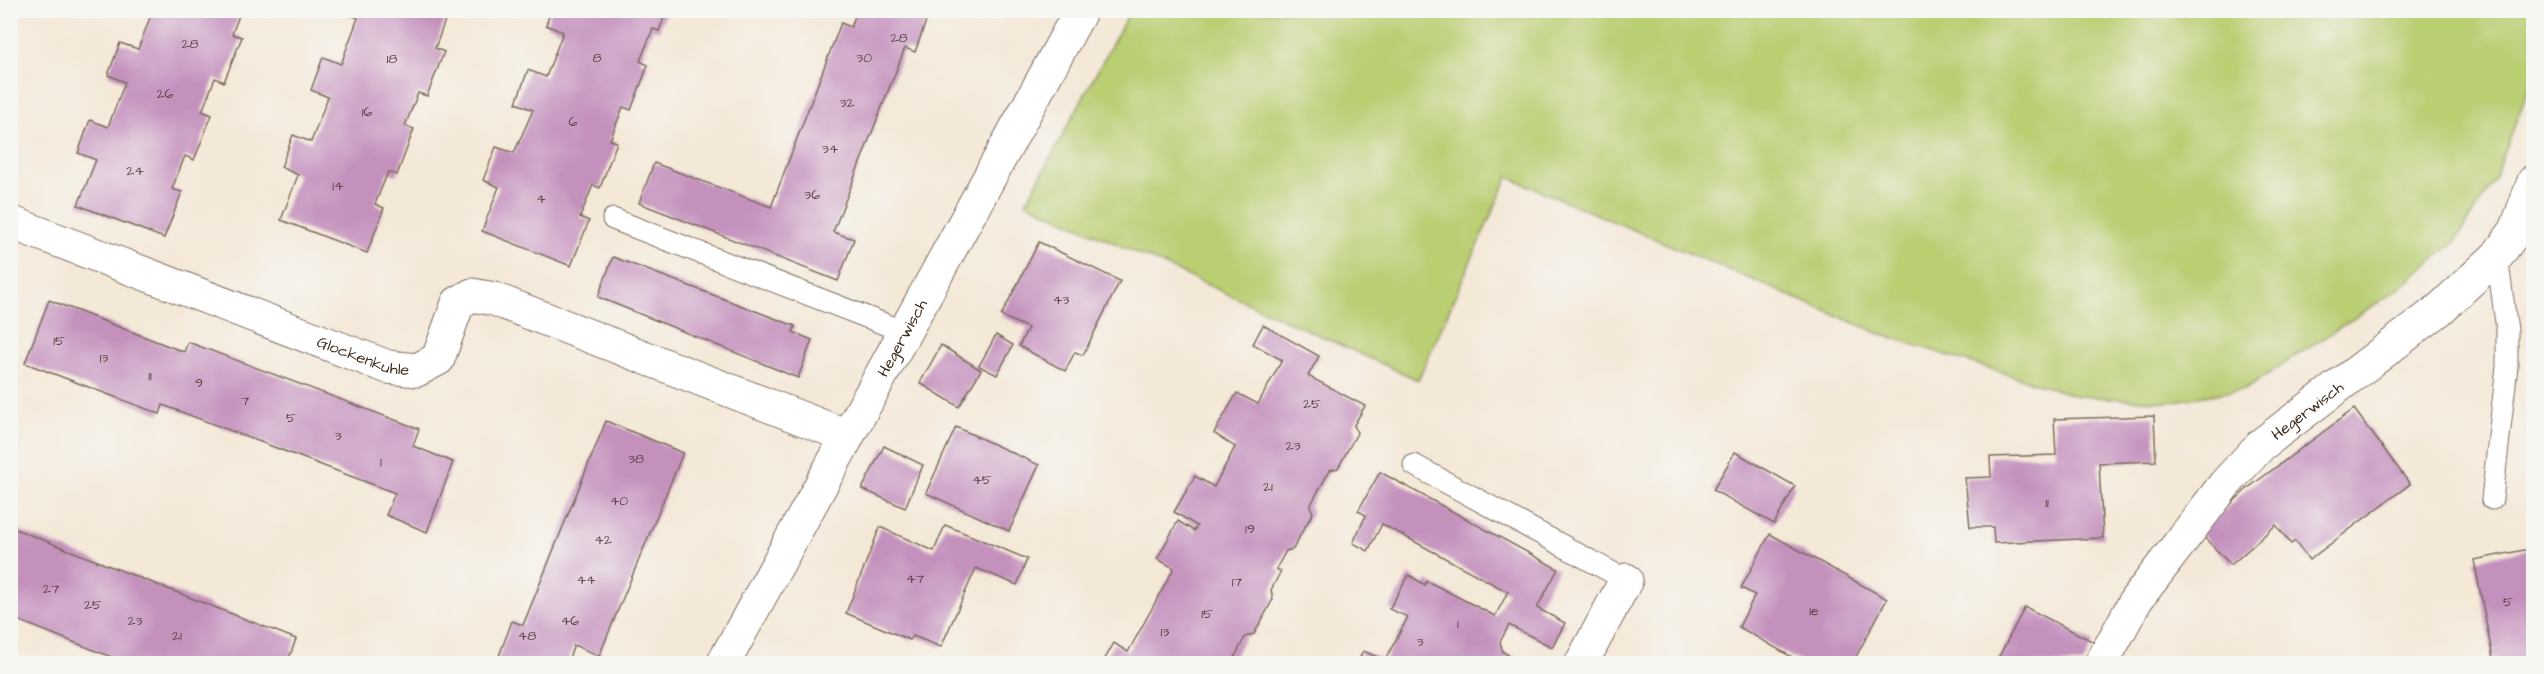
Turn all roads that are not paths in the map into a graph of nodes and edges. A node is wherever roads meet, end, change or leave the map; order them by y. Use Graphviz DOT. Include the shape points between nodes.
graph roads {
  1 [pos="1081,10"];
  2 [pos="2534,181"];
  3 [pos="613,219"];
  4 [pos="10,222"];
  5 [pos="2497,256"];
  6 [pos="905,332"];
  7 [pos="847,436"];
  8 [pos="1414,465"];
  9 [pos="2492,499"];
  10 [pos="1626,580"];
  11 [pos="728,662"];
  12 [pos="1581,663"];
  13 [pos="2101,663"];
  1 -- 6 [label="street, Hegerwisch"];
  2 -- 5 [label="street, Hegerwisch" via="2516,230"];
  3 -- 6 [label="lane"];
  4 -- 7 [label="street, Glockenkuhle" via="388,367 417,370 438,358 458,303 472,295 494,299"];
  5 -- 9 [label="lane" via="2507,330 2507,366"];
  5 -- 13 [label="street, Hegerwisch" via="2440,309 2261,445 2225,484 2136,600"];
  6 -- 7 [label="street, Hegerwisch"];
  7 -- 11 [label="street, Hegerwisch"];
  8 -- 10 [label="lane"];
  10 -- 12 [label="street"];
}
